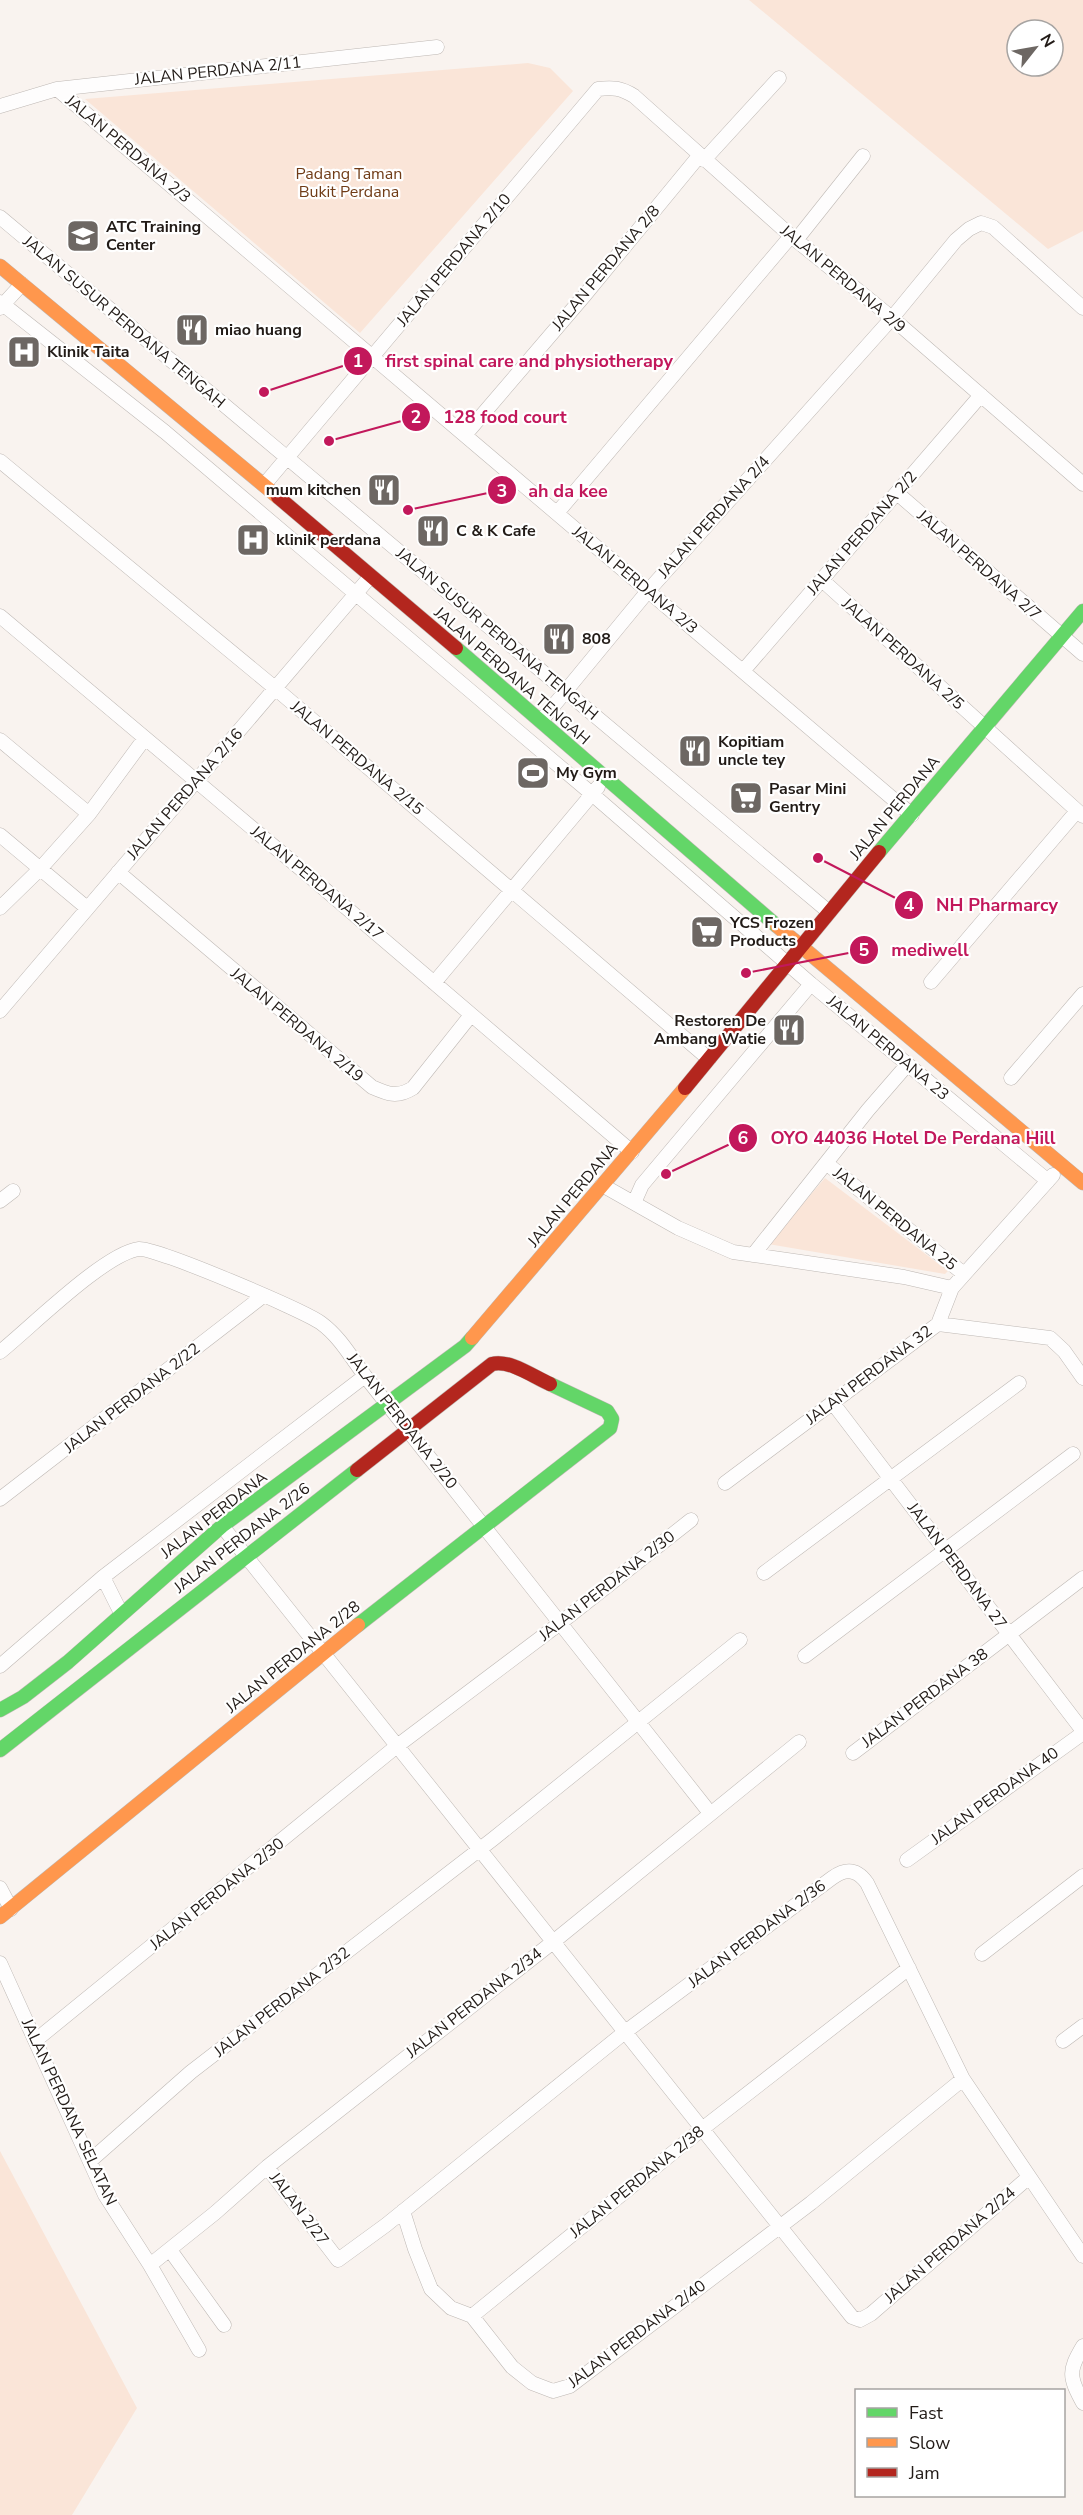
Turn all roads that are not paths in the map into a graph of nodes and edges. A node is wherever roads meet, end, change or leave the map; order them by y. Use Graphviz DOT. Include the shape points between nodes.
graph roads {
  1 [pos="437,47"];
  2 [pos="779,78"];
  3 [pos="57,89"];
  4 [pos="598,89"];
  5 [pos="0,106"];
  6 [pos="863,156"];
  7 [pos="702,158"];
  8 [pos="0,217"];
  9 [pos="794,238"];
  10 [pos="0,266"];
  11 [pos="22,284"];
  12 [pos="1,305"];
  13 [pos="1083,308"];
  14 [pos="892,318"];
  15 [pos="372,357"];
  16 [pos="981,395"];
  17 [pos="465,435"];
  18 [pos="286,459"];
  19 [pos="0,461"];
  20 [pos="1083,484"];
  21 [pos="264,485"];
  22 [pos="897,493"];
  23 [pos="557,513"];
  24 [pos="370,577"];
  25 [pos="822,580"];
  26 [pos="648,591"];
  27 [pos="355,595"];
  28 [pos="1083,611"];
  29 [pos="0,616"];
  30 [pos="1062,636"];
  31 [pos="1083,654"];
  32 [pos="743,671"];
  33 [pos="275,688"];
  34 [pos="566,692"];
  35 [pos="542,721"];
  36 [pos="984,728"];
  37 [pos="146,738"];
  38 [pos="0,740"];
  39 [pos="604,778"];
  40 [pos="196,781"];
  41 [pos="592,794"];
  42 [pos="90,814"];
  43 [pos="1080,814"];
  44 [pos="912,815"];
  45 [pos="0,835"];
  46 [pos="40,869"];
  47 [pos="118,872"];
  48 [pos="512,889"];
  49 [pos="0,908"];
  50 [pos="87,908"];
  51 [pos="829,912"];
  52 [pos="801,946"];
  53 [pos="788,963"];
  54 [pos="931,982"];
  55 [pos="434,983"];
  56 [pos="812,984"];
  57 [pos="1083,994"];
  58 [pos="1,1010"];
  59 [pos="471,1015"];
  60 [pos="709,1059"];
  61 [pos="907,1065"];
  62 [pos="1011,1078"];
  63 [pos="632,1152"];
  64 [pos="826,1163"];
  65 [pos="1062,1165"];
  66 [pos="1048,1180"];
  67 [pos="1083,1183"];
  68 [pos="602,1185"];
  69 [pos="14,1191"];
  70 [pos="0,1201"];
  71 [pos="634,1203"];
  72 [pos="753,1255"];
  73 [pos="964,1274"];
  74 [pos="952,1288"];
  75 [pos="263,1296"];
  76 [pos="938,1324"];
  77 [pos="0,1352"];
  78 [pos="509,1365"];
  79 [pos="365,1376"];
  80 [pos="1083,1378"];
  81 [pos="1019,1383"];
  82 [pos="832,1402"];
  83 [pos="388,1404"];
  84 [pos="408,1430"];
  85 [pos="1073,1455"];
  86 [pos="890,1478"];
  87 [pos="725,1483"];
  88 [pos="0,1499"];
  89 [pos="691,1520"];
  90 [pos="484,1525"];
  91 [pos="222,1526"];
  92 [pos="945,1550"];
  93 [pos="245,1556"];
  94 [pos="764,1573"];
  95 [pos="103,1577"];
  96 [pos="1083,1578"];
  97 [pos="121,1612"];
  98 [pos="559,1624"];
  99 [pos="1009,1634"];
  100 [pos="740,1640"];
  101 [pos="322,1653"];
  102 [pos="805,1656"];
  103 [pos="0,1665"];
  104 [pos="0,1710"];
  105 [pos="636,1722"];
  106 [pos="1083,1732"];
  107 [pos="403,1742"];
  108 [pos="799,1742"];
  109 [pos="0,1750"];
  110 [pos="853,1753"];
  111 [pos="710,1813"];
  112 [pos="479,1849"];
  113 [pos="907,1860"];
  114 [pos="1083,1876"];
  115 [pos="0,1888"];
  116 [pos="5,1913"];
  117 [pos="553,1942"];
  118 [pos="982,1954"];
  119 [pos="0,1963"];
  120 [pos="909,1968"];
  121 [pos="1083,2026"];
  122 [pos="625,2032"];
  123 [pos="36,2040"];
  124 [pos="1063,2041"];
  125 [pos="963,2079"];
  126 [pos="702,2129"];
  127 [pos="90,2161"];
  128 [pos="267,2167"];
  129 [pos="1029,2177"];
  130 [pos="403,2211"];
  131 [pos="386,2225"];
  132 [pos="780,2226"];
  133 [pos="170,2250"];
  134 [pos="1083,2256"];
  135 [pos="150,2265"];
  136 [pos="472,2316"];
  137 [pos="224,2325"];
  138 [pos="1083,2346"];
  139 [pos="199,2350"];
  140 [pos="1083,2403"];
  1 -- 3 [label="street, JALAN PERDANA 2/11"];
  2 -- 7 [label="street, JALAN PERDANA 2/8"];
  3 -- 5 [label="street, JALAN PERDANA 2/11"];
  3 -- 15 [label="street, JALAN PERDANA 2/3"];
  4 -- 7 [label="street, JALAN PERDANA 2/9" via="623,89 634,96"];
  4 -- 15 [label="street, JALAN PERDANA 2/10"];
  6 -- 9 [label="street"];
  7 -- 9 [label="street, JALAN PERDANA 2/9"];
  7 -- 17 [label="street, JALAN PERDANA 2/8"];
  8 -- 18 [label="street, JALAN SUSUR PERDANA TENGAH"];
  9 -- 14 [label="street, JALAN PERDANA 2/9"];
  9 -- 23 [label="street"];
  10 -- 11 [label="street, JALAN PERDANA TENGAH"];
  11 -- 12 [label="street"];
  11 -- 21 [label="street, JALAN PERDANA TENGAH"];
  12 -- 27 [label="street" via="165,432"];
  13 -- 14 [label="street, JALAN PERDANA 2/4" via="993,227 981,223 956,240"];
  14 -- 16 [label="street, JALAN PERDANA 2/9"];
  14 -- 26 [label="street, JALAN PERDANA 2/4"];
  15 -- 17 [label="street, JALAN PERDANA 2/3"];
  15 -- 18 [label="street, JALAN PERDANA 2/10"];
  16 -- 20 [label="street, JALAN PERDANA 2/9"];
  16 -- 22 [label="street, JALAN PERDANA 2/2"];
  17 -- 23 [label="street, JALAN PERDANA 2/3"];
  18 -- 21 [label="street, JALAN PERDANA 2/10"];
  18 -- 34 [label="street, JALAN SUSUR PERDANA TENGAH"];
  19 -- 33 [label="street, JALAN PERDANA 2/15"];
  21 -- 24 [label="street, JALAN PERDANA TENGAH"];
  22 -- 25 [label="street, JALAN PERDANA 2/2"];
  22 -- 30 [label="street, JALAN PERDANA 2/7"];
  23 -- 26 [label="street, JALAN PERDANA 2/3"];
  24 -- 27 [label="street, JALAN PERDANA 2/16"];
  24 -- 35 [label="street, JALAN PERDANA TENGAH"];
  25 -- 32 [label="street, JALAN PERDANA 2/2"];
  25 -- 36 [label="street, JALAN PERDANA 2/5"];
  26 -- 32 [label="street, JALAN PERDANA 2/3"];
  26 -- 34 [label="street, JALAN PERDANA 2/4"];
  27 -- 33 [label="street, JALAN PERDANA 2/16"];
  27 -- 41 [label="street"];
  28 -- 30 [label="street, JALAN PERDANA"];
  29 -- 37 [label="street, JALAN PERDANA 2/17"];
  30 -- 31 [label="street, JALAN PERDANA 2/7"];
  30 -- 36 [label="street, JALAN PERDANA"];
  32 -- 44 [label="street, JALAN PERDANA 2/3"];
  33 -- 40 [label="street, JALAN PERDANA 2/16"];
  33 -- 48 [label="street, JALAN PERDANA 2/15"];
  34 -- 35 [label="street, JALAN PERDANA 2/4"];
  34 -- 51 [label="street, JALAN SUSUR PERDANA TENGAH"];
  35 -- 39 [label="street, JALAN PERDANA TENGAH"];
  36 -- 43 [label="street, JALAN PERDANA 2/5"];
  36 -- 44 [label="street, JALAN PERDANA"];
  37 -- 40 [label="street, JALAN PERDANA 2/17"];
  37 -- 42 [label="street"];
  38 -- 42 [label="street"];
  39 -- 41 [label="street"];
  39 -- 52 [label="street, JALAN PERDANA TENGAH"];
  40 -- 47 [label="street, JALAN PERDANA 2/16"];
  40 -- 55 [label="street, JALAN PERDANA 2/17"];
  41 -- 48 [label="street"];
  41 -- 53 [label="street"];
  42 -- 46 [label="street"];
  43 -- 54 [label="street"];
  44 -- 51 [label="street, JALAN PERDANA"];
  45 -- 46 [label="street"];
  46 -- 49 [label="street"];
  46 -- 50 [label="street"];
  47 -- 50 [label="street, JALAN PERDANA 2/16"];
  47 -- 59 [label="street, JALAN PERDANA 2/19" via="372,1087 390,1095 401,1095 413,1088"];
  48 -- 55 [label="street"];
  48 -- 60 [label="street, JALAN PERDANA 2/15"];
  50 -- 58 [label="street, JALAN PERDANA 2/16"];
  51 -- 52 [label="street, JALAN PERDANA"];
  52 -- 53 [label="street, JALAN PERDANA"];
  52 -- 65 [label="street, JALAN PERDANA TENGAH"];
  53 -- 56 [label="street, JALAN PERDANA 23"];
  53 -- 60 [label="street, JALAN PERDANA"];
  55 -- 59 [label="street, JALAN PERDANA 2/17"];
  56 -- 61 [label="street, JALAN PERDANA 23"];
  56 -- 71 [label="street, JALAN PERDANA 23" via="642,1185"];
  57 -- 62 [label="street"];
  59 -- 63 [label="street, JALAN PERDANA 2/17"];
  60 -- 63 [label="street, JALAN PERDANA"];
  61 -- 64 [label="street"];
  61 -- 66 [label="street, JALAN PERDANA 23"];
  63 -- 68 [label="street, JALAN PERDANA"];
  64 -- 72 [label="street"];
  64 -- 73 [label="street, JALAN PERDANA 25"];
  65 -- 66 [label="street, JALAN PERDANA 25"];
  65 -- 67 [label="street, JALAN PERDANA TENGAH"];
  66 -- 73 [label="street, JALAN PERDANA 25"];
  68 -- 71 [label="street"];
  68 -- 83 [label="street, JALAN PERDANA" via="465,1346"];
  69 -- 70 [label="street"];
  71 -- 72 [label="street" via="708,1243"];
  72 -- 74 [label="street"];
  73 -- 74 [label="street, JALAN PERDANA 25"];
  74 -- 76 [label="street, JALAN PERDANA 25"];
  75 -- 77 [label="street, JALAN PERDANA 2/20" via="140,1248 104,1264"];
  75 -- 79 [label="street, JALAN PERDANA 2/20" via="319,1322 340,1341"];
  75 -- 88 [label="street, JALAN PERDANA 2/22"];
  76 -- 80 [label="street, JALAN PERDANA 32" via="1050,1338"];
  76 -- 82 [label="street, JALAN PERDANA 32"];
  78 -- 84 [label="street, JALAN PERDANA 2/26" via="499,1362 485,1368"];
  78 -- 90 [label="street, JALAN PERDANA 2/28" via="607,1411 613,1421 610,1428"];
  79 -- 83 [label="street, JALAN PERDANA 2/20"];
  79 -- 95 [label="street"];
  81 -- 86 [label="street"];
  82 -- 86 [label="street, JALAN PERDANA 27"];
  82 -- 87 [label="street, JALAN PERDANA 32"];
  83 -- 84 [label="street, JALAN PERDANA 2/20"];
  83 -- 91 [label="street, JALAN PERDANA"];
  84 -- 90 [label="street, JALAN PERDANA 2/20"];
  84 -- 93 [label="street, JALAN PERDANA 2/26"];
  85 -- 92 [label="street"];
  86 -- 92 [label="street, JALAN PERDANA 27"];
  86 -- 94 [label="street"];
  89 -- 98 [label="street, JALAN PERDANA 2/30"];
  90 -- 98 [label="street, JALAN PERDANA 2/20"];
  90 -- 101 [label="street, JALAN PERDANA 2/28"];
  91 -- 93 [label="street"];
  91 -- 97 [label="street, JALAN PERDANA"];
  92 -- 99 [label="street, JALAN PERDANA 27"];
  92 -- 102 [label="street"];
  93 -- 101 [label="street"];
  93 -- 109 [label="street, JALAN PERDANA 2/26"];
  95 -- 97 [label="street"];
  95 -- 103 [label="street"];
  96 -- 99 [label="street, JALAN PERDANA 38"];
  97 -- 104 [label="street, JALAN PERDANA" via="68,1662"];
  98 -- 105 [label="street, JALAN PERDANA 2/20"];
  98 -- 107 [label="street, JALAN PERDANA 2/30"];
  99 -- 106 [label="street, JALAN PERDANA 27"];
  99 -- 110 [label="street, JALAN PERDANA 38"];
  100 -- 105 [label="street"];
  101 -- 107 [label="street"];
  101 -- 116 [label="street, JALAN PERDANA 2/28"];
  105 -- 111 [label="street, JALAN PERDANA 2/20"];
  105 -- 112 [label="street, JALAN PERDANA 2/32"];
  106 -- 113 [label="street, JALAN PERDANA 40"];
  107 -- 112 [label="street"];
  107 -- 123 [label="street, JALAN PERDANA 2/30"];
  108 -- 111 [label="street, JALAN PERDANA 2/34"];
  111 -- 117 [label="street, JALAN PERDANA 2/34"];
  112 -- 117 [label="street"];
  112 -- 127 [label="street, JALAN PERDANA 2/32" via="192,2072"];
  114 -- 118 [label="street"];
  115 -- 116 [label="street"];
  117 -- 122 [label="street"];
  117 -- 128 [label="street, JALAN PERDANA 2/34"];
  119 -- 123 [label="street, JALAN PERDANA SELATAN"];
  120 -- 122 [label="street, JALAN PERDANA 2/36" via="867,1883 861,1874 846,1871"];
  120 -- 125 [label="street, JALAN PERDANA 2/36"];
  120 -- 126 [label="street, JALAN PERDANA 2/38"];
  121 -- 124 [label="street"];
  122 -- 126 [label="street"];
  122 -- 130 [label="street, JALAN PERDANA 2/36"];
  123 -- 127 [label="street, JALAN PERDANA SELATAN"];
  125 -- 129 [label="street, JALAN PERDANA 2/36"];
  125 -- 132 [label="street, JALAN PERDANA 2/40"];
  126 -- 132 [label="street"];
  126 -- 136 [label="street, JALAN PERDANA 2/38"];
  127 -- 135 [label="street, JALAN PERDANA SELATAN" via="118,2218"];
  128 -- 131 [label="street, JALAN 2/27" via="338,2260"];
  128 -- 133 [label="street, JALAN PERDANA 2/34"];
  129 -- 132 [label="street, JALAN PERDANA 2/24" via="860,2320 852,2317"];
  129 -- 134 [label="street, JALAN PERDANA 2/36"];
  130 -- 131 [label="street, JALAN PERDANA 2/36"];
  130 -- 136 [label="street" via="431,2289 452,2308"];
  132 -- 136 [label="street, JALAN PERDANA 2/40" via="570,2386 553,2391 532,2383 512,2367"];
  133 -- 135 [label="street, JALAN PERDANA 2/34"];
  133 -- 137 [label="street"];
  135 -- 139 [label="street, JALAN PERDANA SELATAN"];
  138 -- 140 [label="street" via="1071,2367 1072,2384"];
}
